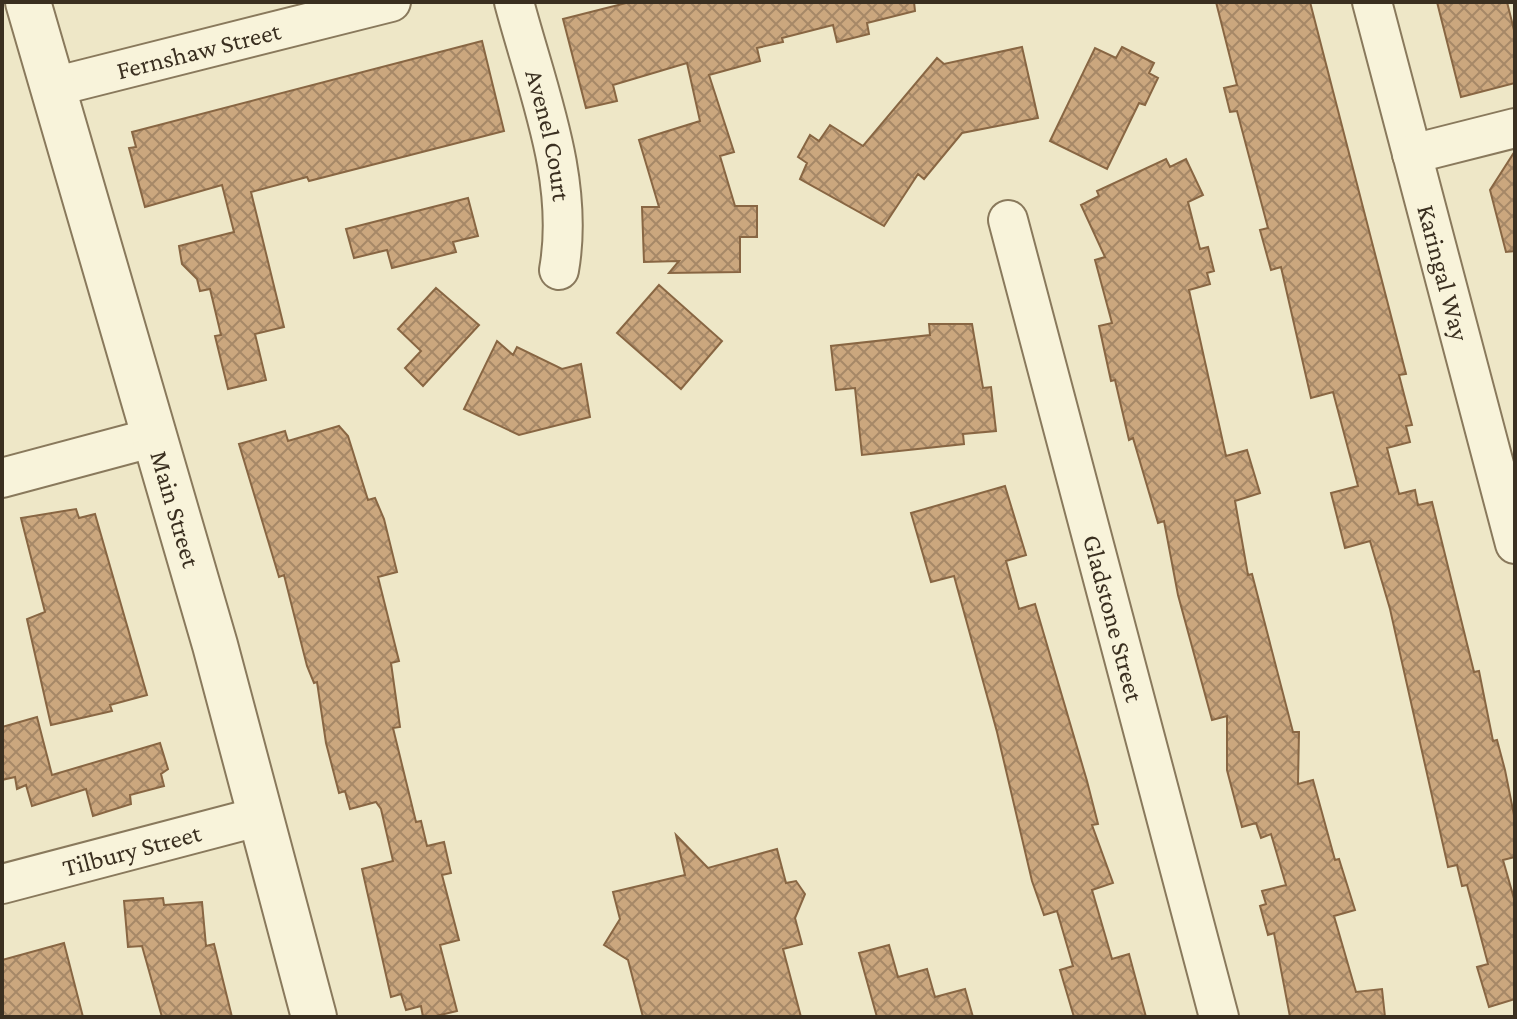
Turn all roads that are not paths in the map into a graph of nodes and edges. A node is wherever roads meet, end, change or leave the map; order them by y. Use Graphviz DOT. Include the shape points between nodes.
graph roads {
  1 [pos="28,2"];
  2 [pos="391,2"];
  3 [pos="514,2"];
  4 [pos="1372,2"];
  5 [pos="53,87"];
  6 [pos="1515,128"];
  7 [pos="1412,154"];
  8 [pos="1008,220"];
  9 [pos="559,270"];
  10 [pos="155,437"];
  11 [pos="2,478"];
  12 [pos="1515,544"];
  13 [pos="261,816"];
  14 [pos="2,884"];
  15 [pos="314,1017"];
  16 [pos="1219,1017"];
  1 -- 5 [label="street, Main Street"];
  2 -- 5 [label="street, Fernshaw Street"];
  3 -- 9 [label="street, Avenel Court" via="563,191 566,234"];
  4 -- 7 [label="street, Karingal Way"];
  5 -- 10 [label="street, Main Street"];
  6 -- 7 [label="street"];
  7 -- 12 [label="street, Karingal Way"];
  8 -- 16 [label="street, Gladstone Street"];
  10 -- 11 [label="street"];
  10 -- 13 [label="street, Main Street"];
  13 -- 14 [label="street, Tilbury Street"];
  13 -- 15 [label="street, Main Street"];
}
